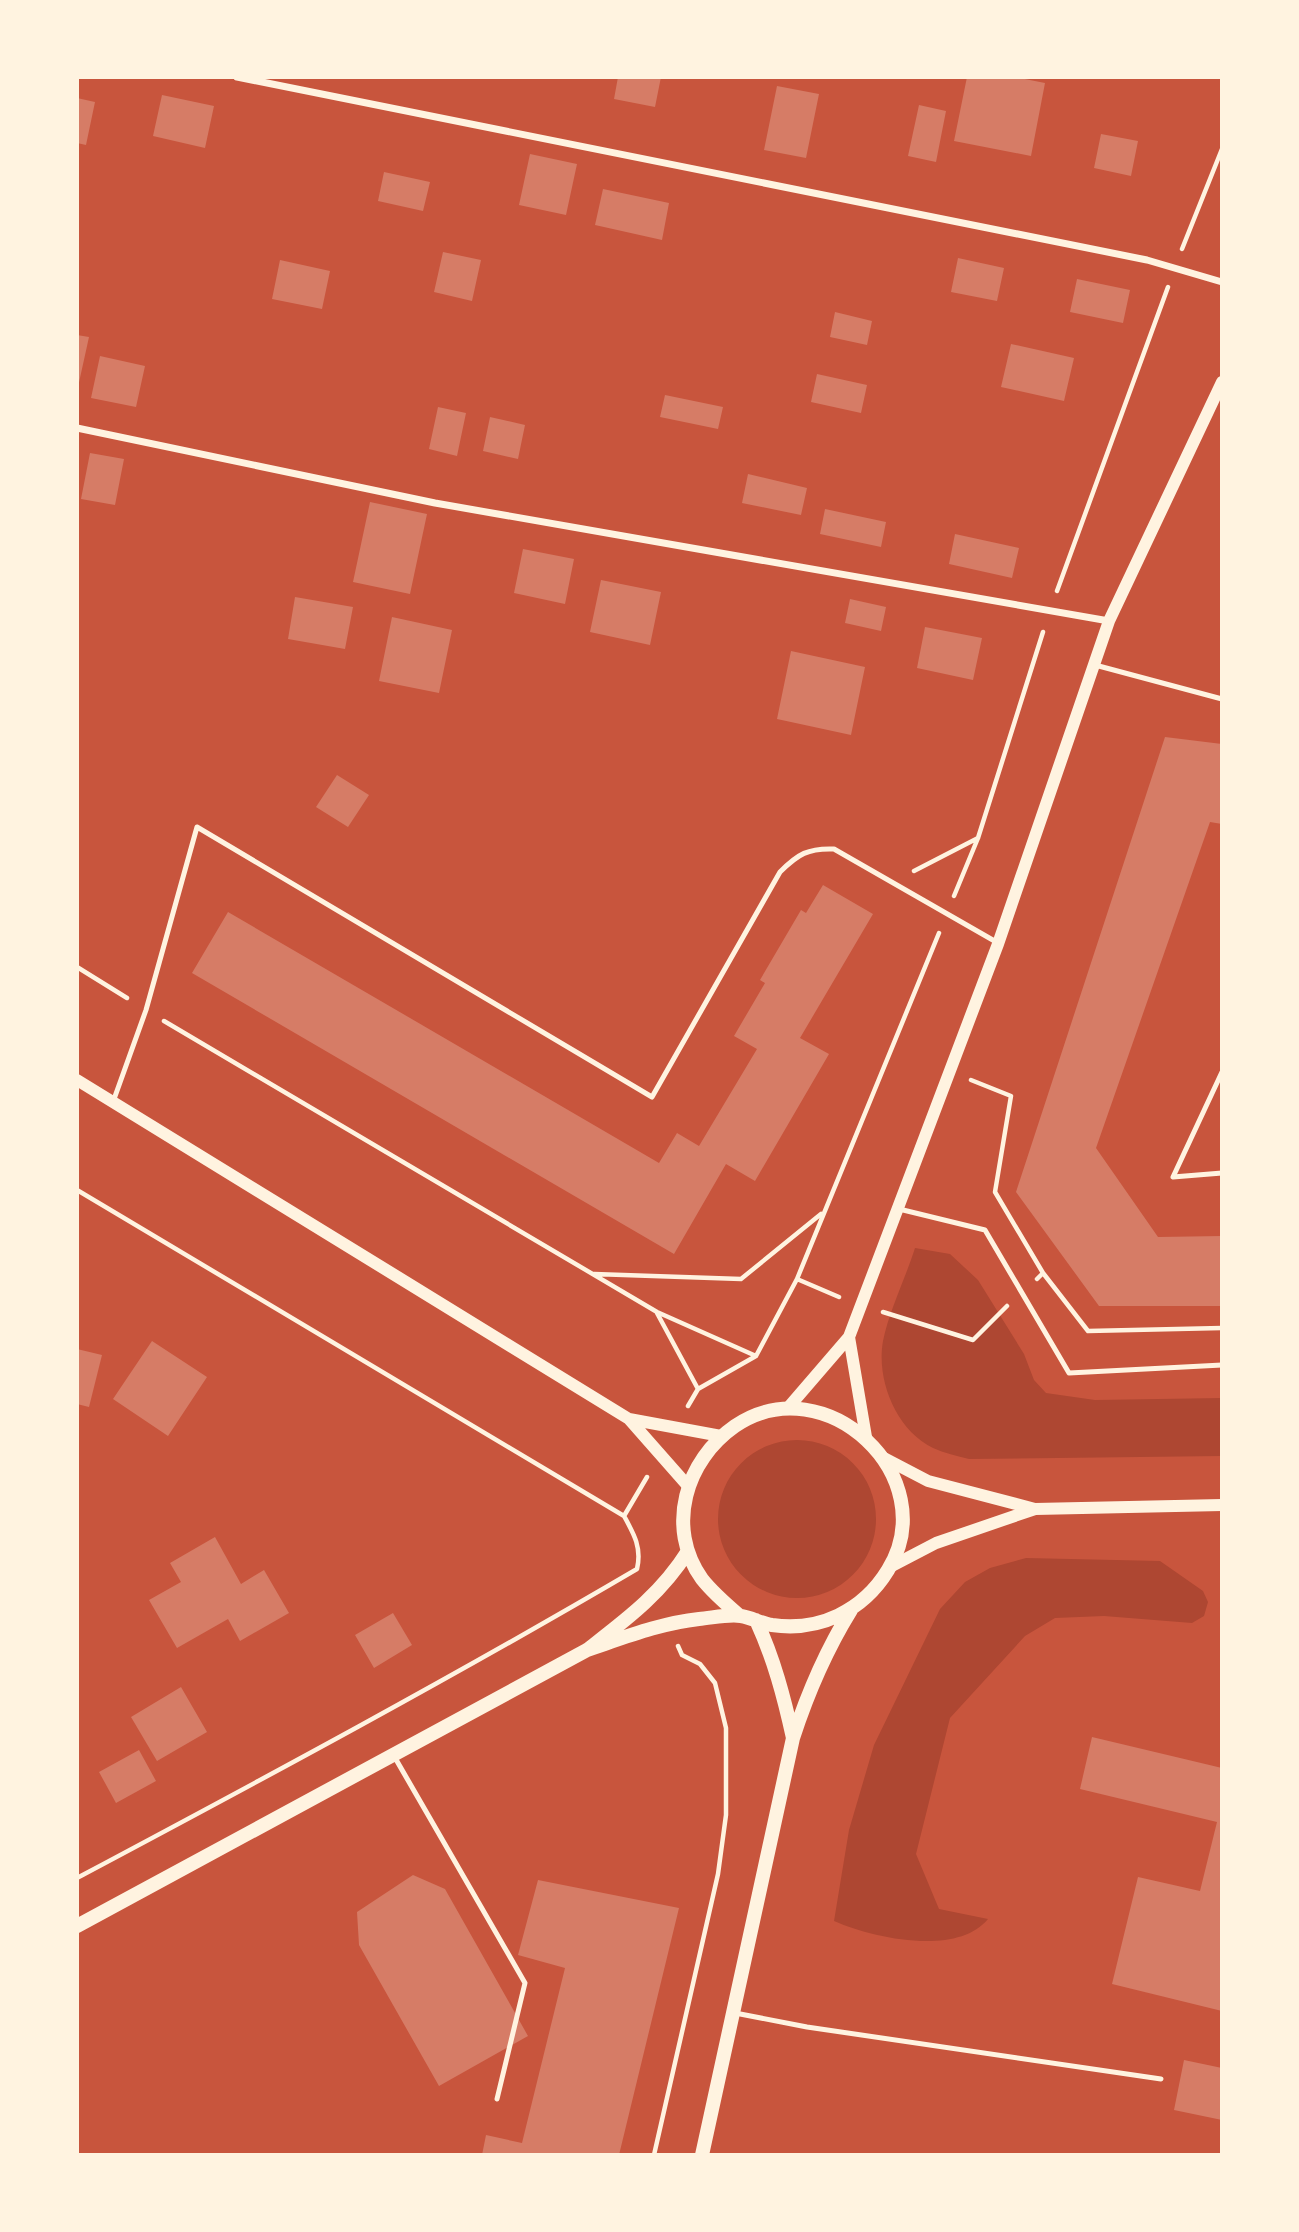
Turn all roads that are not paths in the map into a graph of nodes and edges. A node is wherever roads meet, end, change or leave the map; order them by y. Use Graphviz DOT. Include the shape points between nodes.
graph roads {
  1 [pos="237,77"];
  2 [pos="1222,282"];
  3 [pos="1222,382"];
  4 [pos="77,428"];
  5 [pos="1109,621"];
  6 [pos="1095,665"];
  7 [pos="1222,699"];
  8 [pos="998,944"];
  9 [pos="1222,1072"];
  10 [pos="77,1080"];
  11 [pos="113,1102"];
  12 [pos="1222,1173"];
  13 [pos="899,1209"];
  14 [pos="849,1337"];
  15 [pos="1222,1365"];
  16 [pos="787,1409"];
  17 [pos="629,1419"];
  18 [pos="721,1436"];
  19 [pos="866,1437"];
  20 [pos="884,1458"];
  21 [pos="688,1486"];
  22 [pos="1222,1505"];
  23 [pos="1035,1509"];
  24 [pos="688,1551"];
  25 [pos="890,1567"];
  26 [pos="851,1609"];
  27 [pos="740,1616"];
  28 [pos="756,1620"];
  29 [pos="587,1650"];
  30 [pos="793,1738"];
  31 [pos="393,1755"];
  32 [pos="77,1926"];
  33 [pos="733,2012"];
  34 [pos="1161,2079"];
  35 [pos="497,2099"];
  36 [pos="702,2155"];
  1 -- 2 [label="street" via="1133,257"];
  3 -- 5 [label="street"];
  4 -- 5 [label="street" via="435,503"];
  5 -- 6 [label="street"];
  6 -- 7 [label="lane"];
  6 -- 8 [label="street"];
  8 -- 11 [label="lane" via="834,849 812,848 795,856 780,872 652,1097 197,827 146,1010"];
  8 -- 13 [label="street"];
  9 -- 12 [label="lane" via="1173,1177"];
  10 -- 11 [label="street"];
  11 -- 17 [label="street"];
  13 -- 14 [label="street"];
  13 -- 15 [label="lane" via="985,1230 1069,1373"];
  14 -- 16 [label="street"];
  14 -- 19 [label="street"];
  16 -- 18 [label="main road" via="763,1413"];
  16 -- 19 [label="main road" via="824,1414"];
  17 -- 18 [label="street"];
  17 -- 21 [label="street"];
  18 -- 21 [label="main road" via="701,1458"];
  19 -- 20 [label="main road"];
  20 -- 23 [label="street" via="928,1481"];
  20 -- 25 [label="main road" via="897,1484 901,1512 900,1539"];
  21 -- 24 [label="main road" via="684,1507"];
  22 -- 23 [label="street"];
  23 -- 25 [label="street" via="936,1543"];
  24 -- 27 [label="main road" via="701,1577"];
  24 -- 29 [label="main road" via="669,1582"];
  25 -- 26 [label="main road" via="873,1591"];
  26 -- 28 [label="main road" via="826,1622 798,1627"];
  26 -- 30 [label="main road" via="824,1657"];
  27 -- 28 [label="main road"];
  27 -- 29 [label="main road" via="686,1622"];
  28 -- 30 [label="main road" via="782,1688"];
  29 -- 31 [label="main road"];
  30 -- 33 [label="main road"];
  31 -- 32 [label="main road"];
  31 -- 35 [label="lane" via="525,1983"];
  33 -- 34 [label="lane"];
  33 -- 36 [label="main road"];
}
